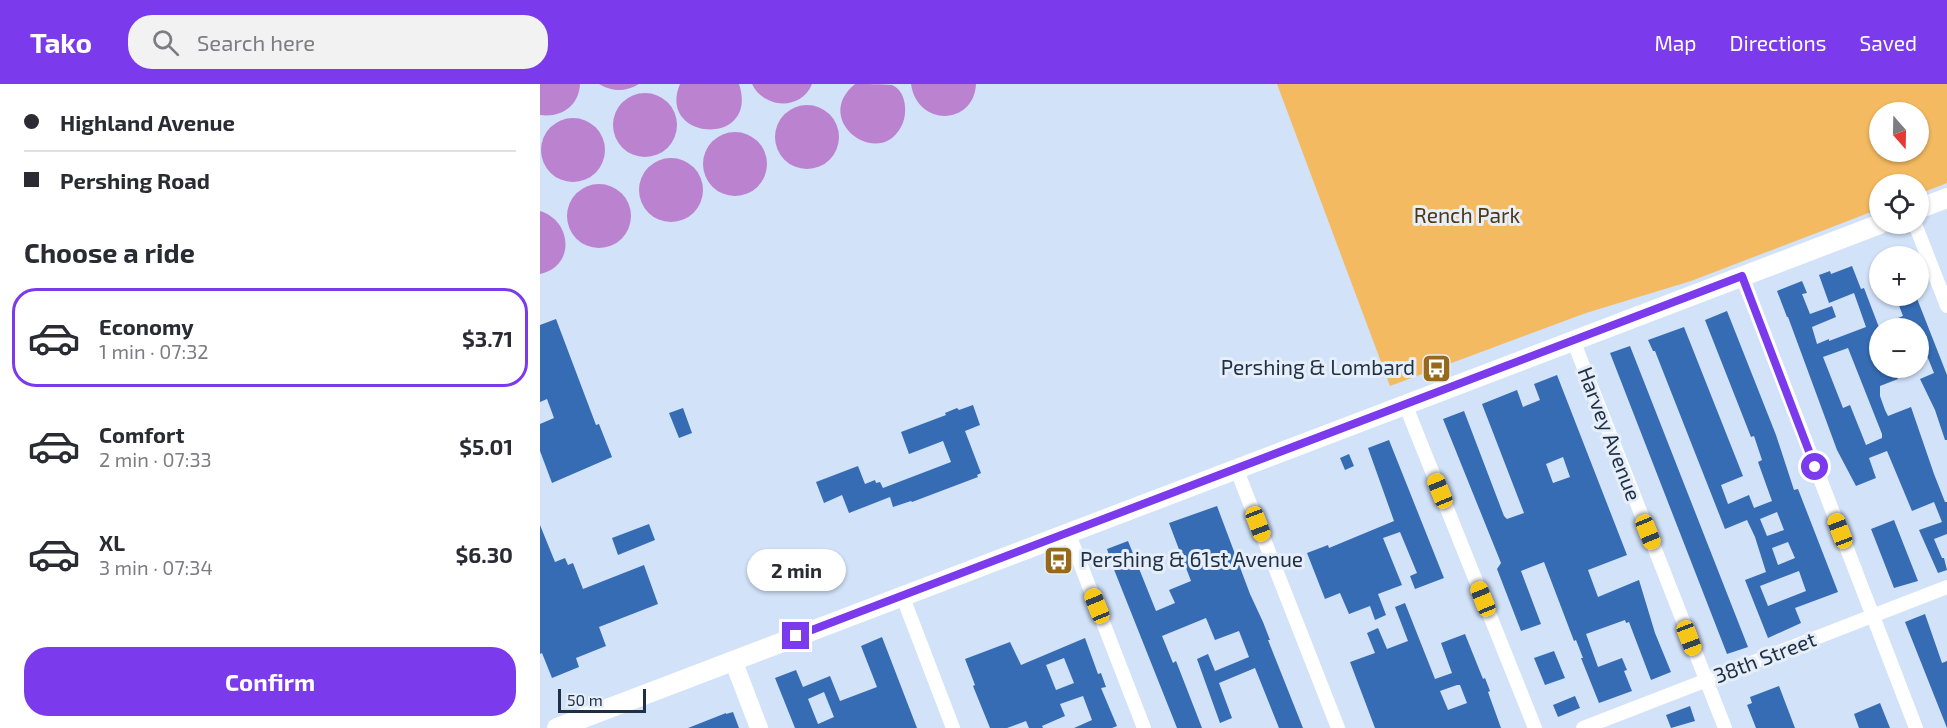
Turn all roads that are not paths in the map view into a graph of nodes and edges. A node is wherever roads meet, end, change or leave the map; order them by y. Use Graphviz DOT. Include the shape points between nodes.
graph roads {
  1 [pos="1947,198"];
  2 [pos="1929,205"];
  3 [pos="1869,228"];
  4 [pos="1919,234"];
  5 [pos="1742,276"];
  6 [pos="1947,306"];
  7 [pos="1573,340"];
  8 [pos="1405,404"];
  9 [pos="1236,468"];
  10 [pos="1068,532"];
  11 [pos="1947,587"];
  12 [pos="902,595"];
  13 [pos="1873,616"];
  14 [pos="733,660"];
  15 [pos="1706,680"];
  16 [pos="562,727"];
  17 [pos="759,728"];
  18 [pos="953,728"];
  19 [pos="1144,728"];
  20 [pos="1338,728"];
  21 [pos="1535,728"];
  22 [pos="1582,728"];
  23 [pos="1725,728"];
  24 [pos="1916,728"];
  1 -- 2 [label="main road"];
  3 -- 5 [label="main road"];
  4 -- 6 [label="street"];
  5 -- 7 [label="main road"];
  5 -- 13 [label="street"];
  7 -- 8 [label="main road"];
  7 -- 15 [label="street, Harvey Avenue"];
  8 -- 9 [label="main road"];
  8 -- 21 [label="street"];
  9 -- 10 [label="main road"];
  9 -- 20 [label="street"];
  10 -- 12 [label="main road"];
  10 -- 19 [label="street"];
  11 -- 13 [label="street, 38th Street"];
  12 -- 14 [label="main road"];
  12 -- 18 [label="street"];
  13 -- 15 [label="street, 38th Street"];
  13 -- 24 [label="street"];
  14 -- 16 [label="main road"];
  14 -- 17 [label="street"];
  15 -- 22 [label="street, 38th Street"];
  15 -- 23 [label="street, Harvey Avenue"];
}
